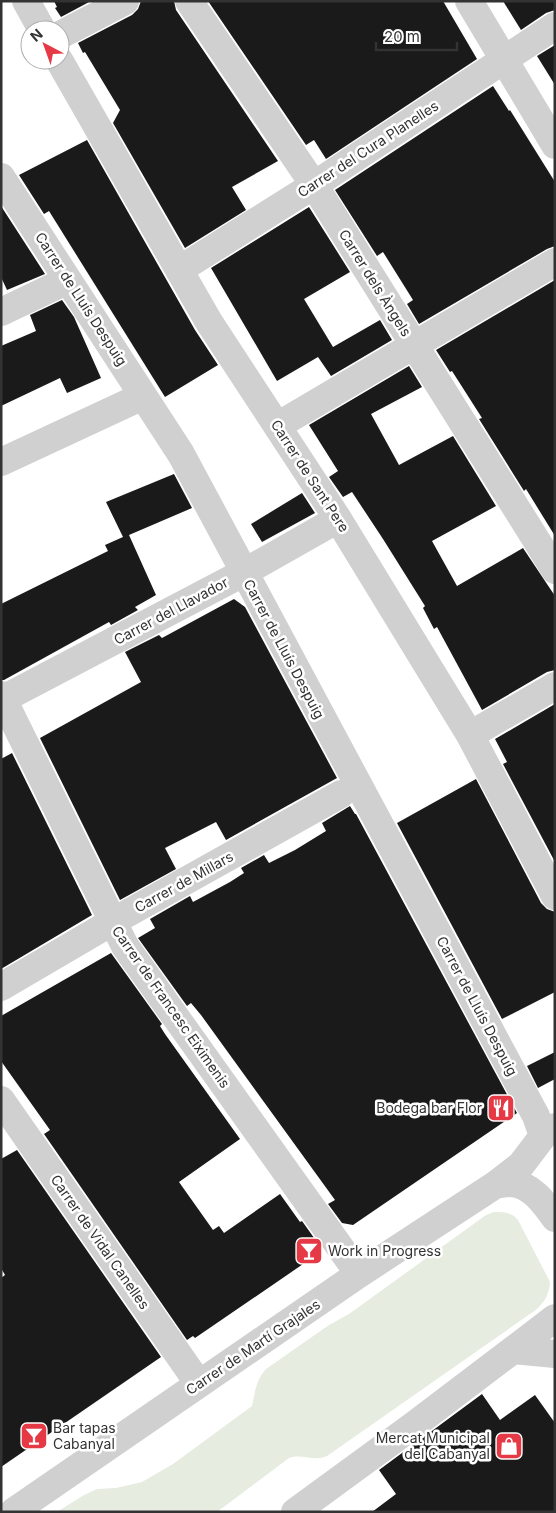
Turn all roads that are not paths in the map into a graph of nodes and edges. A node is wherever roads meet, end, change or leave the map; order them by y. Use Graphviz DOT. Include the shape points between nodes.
graph roads {
  1 [pos="26,1"];
  2 [pos="125,1"];
  3 [pos="189,1"];
  4 [pos="469,1"];
  5 [pos="36,20"];
  6 [pos="555,26"];
  7 [pos="70,30"];
  8 [pos="503,61"];
  9 [pos="65,70"];
  10 [pos="555,145"];
  11 [pos="1,177"];
  12 [pos="314,185"];
  13 [pos="555,262"];
  14 [pos="179,270"];
  15 [pos="68,280"];
  16 [pos="1,312"];
  17 [pos="414,346"];
  18 [pos="143,396"];
  19 [pos="277,426"];
  20 [pos="1,462"];
  21 [pos="338,519"];
  22 [pos="555,570"];
  23 [pos="243,573"];
  24 [pos="555,686"];
  25 [pos="2,698"];
  26 [pos="470,735"];
  27 [pos="341,794"];
  28 [pos="555,896"];
  29 [pos="112,922"];
  30 [pos="1,987"];
  31 [pos="1,1100"];
  32 [pos="549,1131"];
  33 [pos="494,1184"];
  34 [pos="550,1212"];
  35 [pos="555,1232"];
  36 [pos="359,1274"];
  37 [pos="555,1318"];
  38 [pos="513,1350"];
  39 [pos="555,1354"];
  40 [pos="200,1384"];
  41 [pos="310,1508"];
  42 [pos="13,1512"];
  1 -- 5 [label="street"];
  2 -- 7 [label="street"];
  3 -- 12 [label="street, Carrer dels Àngels"];
  4 -- 8 [label="street"];
  6 -- 8 [label="street, Carrer del Cura Planelles"];
  8 -- 10 [label="street"];
  8 -- 12 [label="street, Carrer del Cura Planelles"];
  9 -- 14 [label="street, Carrer de Sant Pere"];
  11 -- 15 [label="street, Carrer de Lluís Despuig"];
  12 -- 14 [label="street, Carrer del Cura Planelles"];
  12 -- 17 [label="street, Carrer dels Àngels"];
  13 -- 17 [label="street"];
  14 -- 19 [label="street, Carrer de Sant Pere"];
  15 -- 16 [label="street"];
  15 -- 18 [label="street, Carrer de Lluís Despuig"];
  17 -- 19 [label="street"];
  17 -- 22 [label="street, Carrer dels Àngels"];
  18 -- 20 [label="street"];
  18 -- 23 [label="street, Carrer de Lluís Despuig" via="181,454"];
  19 -- 21 [label="street, Carrer de Sant Pere"];
  21 -- 23 [label="street, Carrer del Llavador"];
  21 -- 26 [label="street, Carrer de Sant Pere"];
  23 -- 25 [label="street, Carrer del Llavador"];
  23 -- 32 [label="street, Carrer de Lluís Despuig" via="536,1116"];
  24 -- 26 [label="street"];
  25 -- 29 [label="street, Carrer de Francesc Eiximenis"];
  26 -- 28 [label="street, Carrer de Sant Pere"];
  27 -- 29 [label="street, Carrer de Millars"];
  29 -- 30 [label="street, Carrer de Millars"];
  29 -- 36 [label="street, Carrer de Francesc Eiximenis" via="125,946"];
  31 -- 40 [label="street, Carrer de Vidal Canelles"];
  32 -- 33 [label="street, Carrer de Martí Grajales" via="521,1165"];
  33 -- 34 [label="street" via="513,1183 530,1190"];
  33 -- 36 [label="street, Carrer de Martí Grajales"];
  34 -- 35 [label="street"];
  36 -- 40 [label="street, Carrer de Martí Grajales"];
  37 -- 38 [label="street"];
  38 -- 39 [label="street"];
  38 -- 41 [label="street"];
  40 -- 42 [label="street, Carrer de Martí Grajales"];
}
